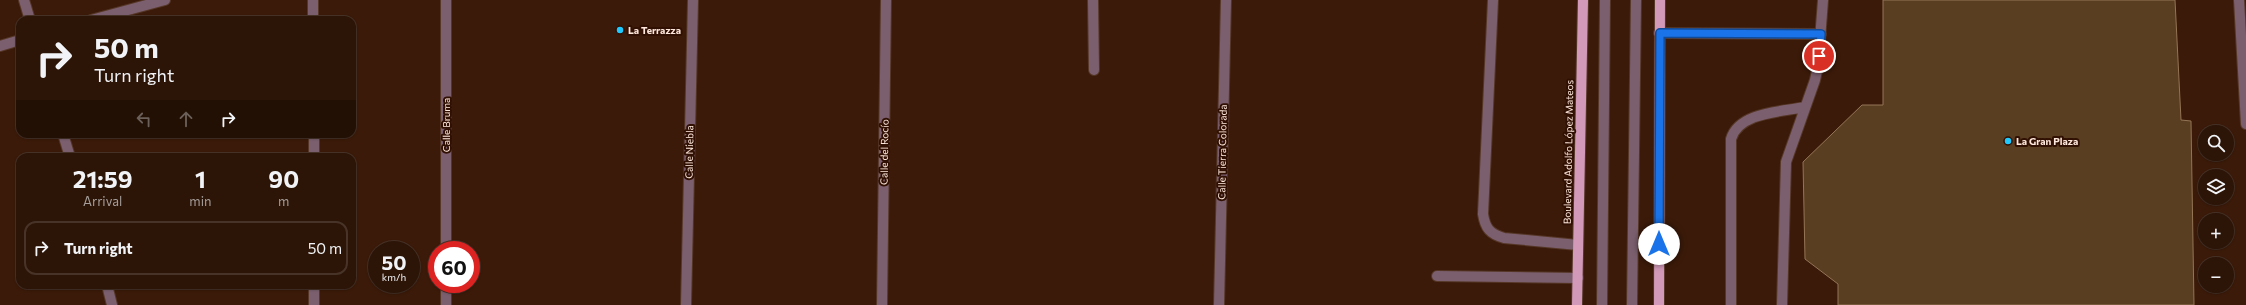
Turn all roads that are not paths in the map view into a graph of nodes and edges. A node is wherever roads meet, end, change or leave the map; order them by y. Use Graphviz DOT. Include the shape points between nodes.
graph roads {
  1 [pos="24,0"];
  2 [pos="165,0"];
  3 [pos="313,0"];
  4 [pos="446,0"];
  5 [pos="693,0"];
  6 [pos="886,0"];
  7 [pos="1093,0"];
  8 [pos="1226,0"];
  9 [pos="1493,0"];
  10 [pos="1583,0"];
  11 [pos="1605,0"];
  12 [pos="1636,0"];
  13 [pos="1660,0"];
  14 [pos="1823,0"];
  15 [pos="2238,0"];
  16 [pos="29,16"];
  17 [pos="106,16"];
  18 [pos="313,16"];
  19 [pos="1660,33"];
  20 [pos="1821,34"];
  21 [pos="16,41"];
  22 [pos="0,46"];
  23 [pos="1094,70"];
  24 [pos="1805,107"];
  25 [pos="2246,124"];
  26 [pos="64,138"];
  27 [pos="314,138"];
  28 [pos="69,153"];
  29 [pos="314,153"];
  30 [pos="446,241"];
  31 [pos="1578,245"];
  32 [pos="1437,276"];
  33 [pos="1578,278"];
  34 [pos="107,289"];
  35 [pos="314,289"];
  36 [pos="446,293"];
  37 [pos="112,305"];
  38 [pos="314,305"];
  39 [pos="446,305"];
  40 [pos="686,305"];
  41 [pos="882,305"];
  42 [pos="1219,305"];
  43 [pos="1577,305"];
  44 [pos="1602,305"];
  45 [pos="1632,305"];
  46 [pos="1659,305"];
  47 [pos="1731,305"];
  48 [pos="1782,305"];
  1 -- 16 [label="street"];
  2 -- 17 [label="street"];
  3 -- 18 [label="street"];
  4 -- 30 [label="street, Calle Bruma"];
  5 -- 40 [label="street, Calle Niebla"];
  6 -- 41 [label="street, Calle del Rocío"];
  7 -- 23 [label="street"];
  8 -- 42 [label="street, Calle Tierra Colorada"];
  9 -- 31 [label="street" via="1484,222 1488,230 1504,238"];
  10 -- 31 [label="main road, Boulevard Adolfo López Mateos"];
  11 -- 44 [label="street"];
  12 -- 45 [label="street"];
  13 -- 19 [label="main road"];
  14 -- 20 [label="street"];
  15 -- 25 [label="street"];
  19 -- 20 [label="street"];
  19 -- 46 [label="main road"];
  20 -- 24 [label="street" via="1815,80"];
  21 -- 22 [label="street"];
  24 -- 47 [label="street" via="1753,118 1741,123 1734,130 1731,139"];
  24 -- 48 [label="street" via="1786,162"];
  26 -- 28 [label="street"];
  27 -- 29 [label="street"];
  31 -- 33 [label="main road, Boulevard Adolfo López Mateos"];
  32 -- 33 [label="street"];
  33 -- 43 [label="main road, Boulevard Adolfo López Mateos"];
  34 -- 37 [label="street"];
  35 -- 38 [label="street"];
  36 -- 39 [label="street"];
}
